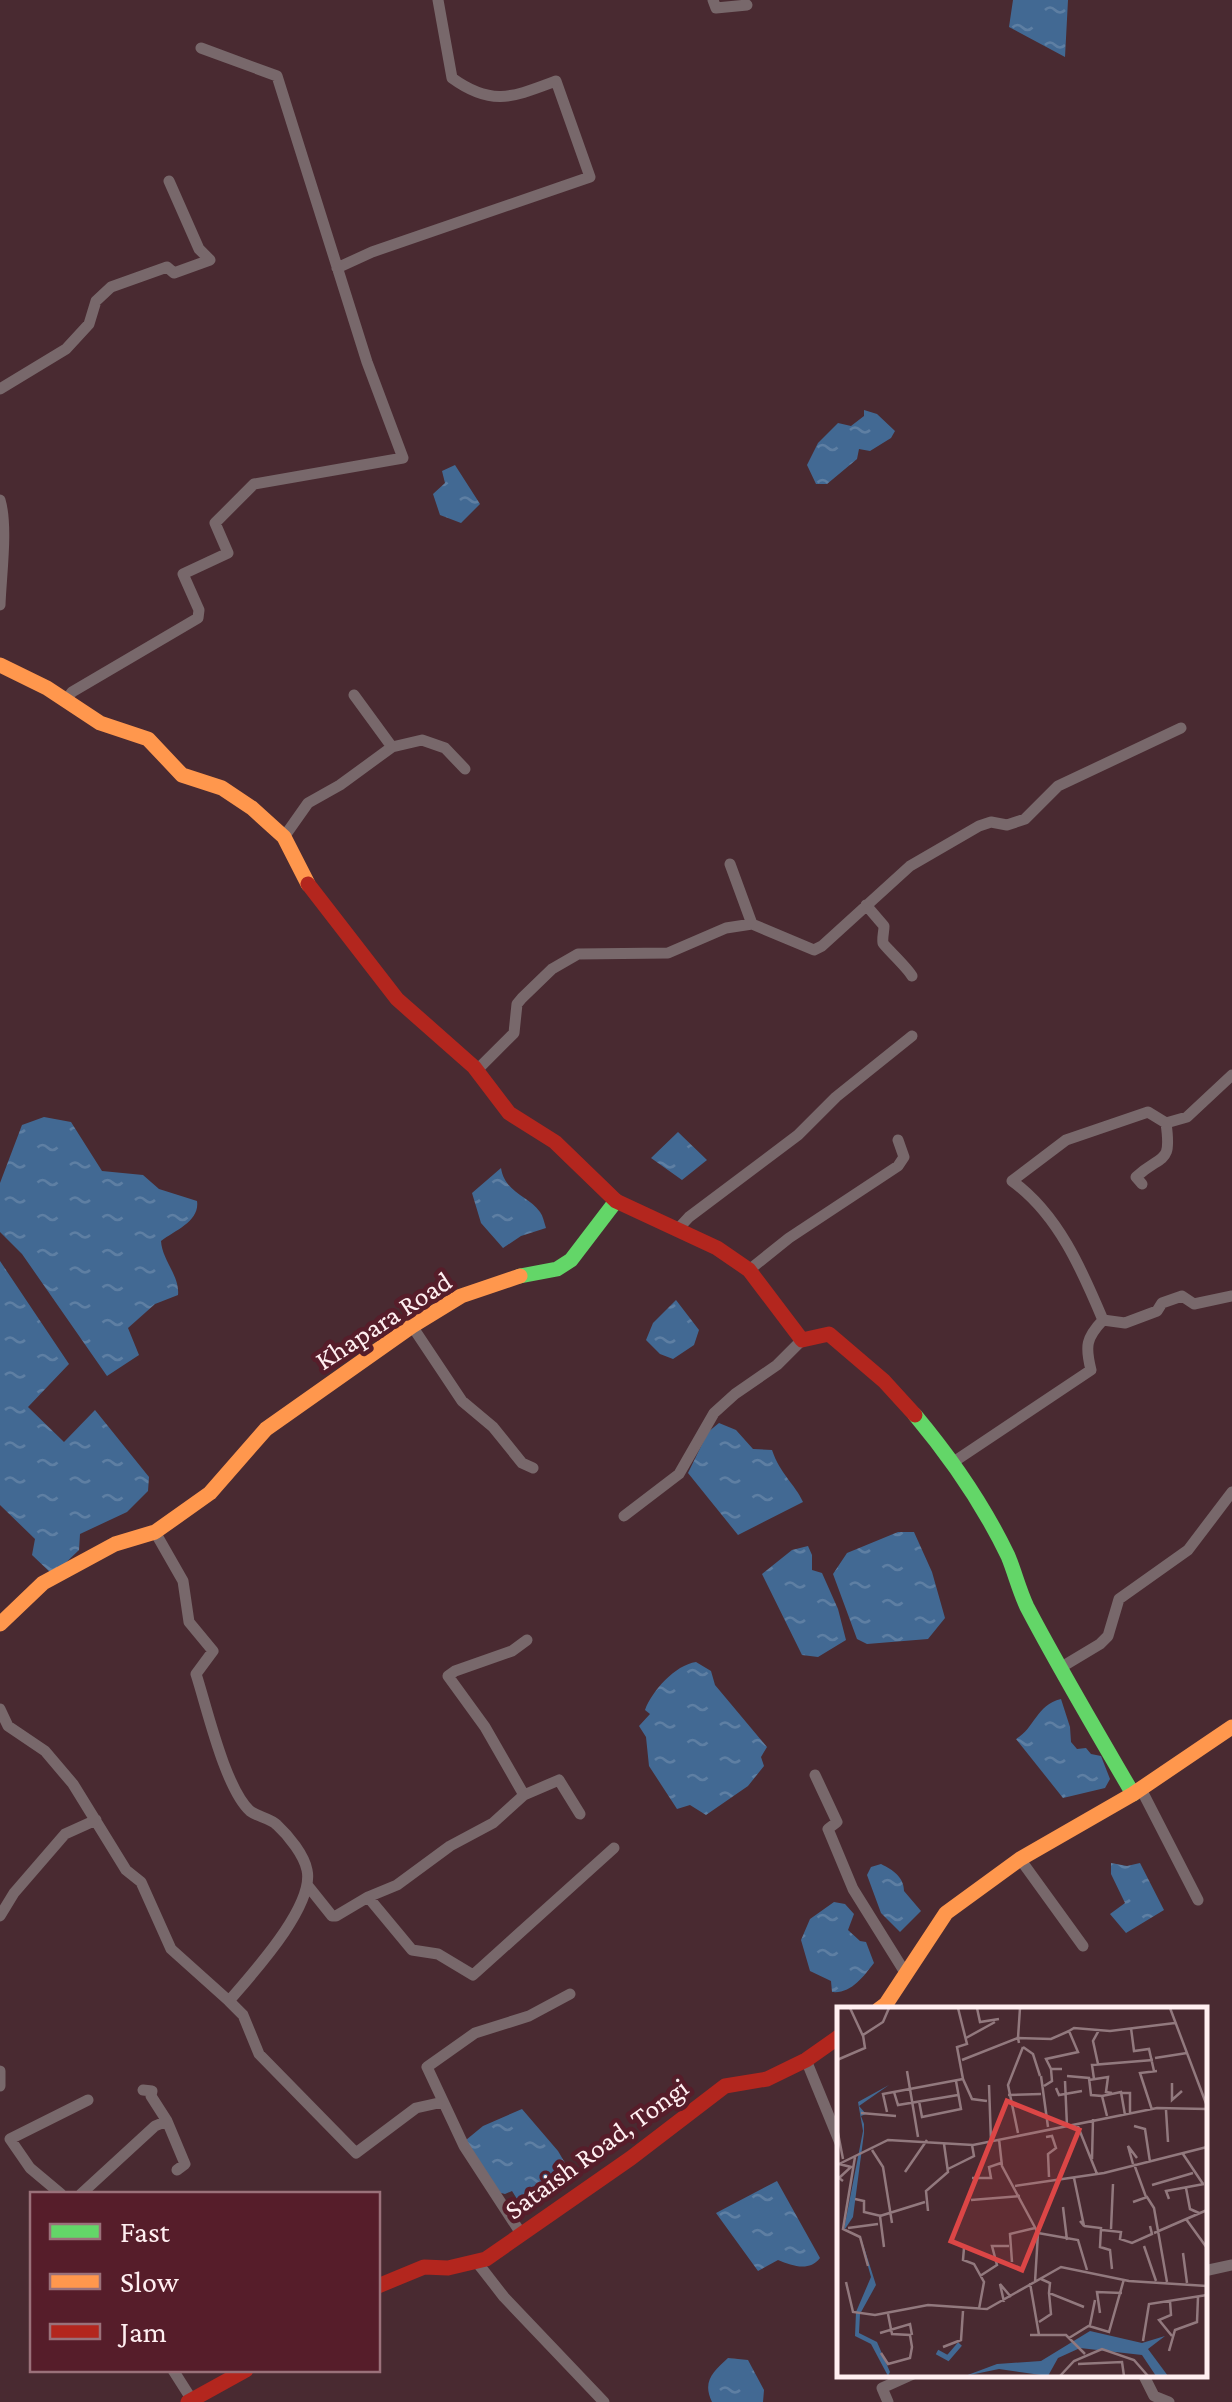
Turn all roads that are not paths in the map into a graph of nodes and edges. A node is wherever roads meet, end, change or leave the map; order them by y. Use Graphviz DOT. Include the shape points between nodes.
graph roads {
  1 [pos="438,0"];
  2 [pos="713,0"];
  3 [pos="747,5"];
  4 [pos="201,48"];
  5 [pos="169,182"];
  6 [pos="338,268"];
  7 [pos="0,389"];
  8 [pos="0,500"];
  9 [pos="0,604"];
  10 [pos="0,665"];
  11 [pos="354,695"];
  12 [pos="66,700"];
  13 [pos="1181,728"];
  14 [pos="392,747"];
  15 [pos="466,769"];
  16 [pos="284,838"];
  17 [pos="730,864"];
  18 [pos="866,905"];
  19 [pos="752,924"];
  20 [pos="912,976"];
  21 [pos="912,1036"];
  22 [pos="477,1070"];
  23 [pos="1232,1075"];
  24 [pos="1166,1123"];
  25 [pos="898,1140"];
  26 [pos="1142,1184"];
  27 [pos="616,1202"];
  28 [pos="677,1230"];
  29 [pos="749,1270"];
  30 [pos="1232,1296"];
  31 [pos="1104,1320"];
  32 [pos="412,1326"];
  33 [pos="802,1340"];
  34 [pos="954,1461"];
  35 [pos="533,1468"];
  36 [pos="1232,1492"];
  37 [pos="624,1516"];
  38 [pos="155,1532"];
  39 [pos="0,1624"];
  40 [pos="527,1640"];
  41 [pos="1060,1668"];
  42 [pos="0,1709"];
  43 [pos="1232,1727"];
  44 [pos="815,1775"];
  45 [pos="1137,1792"];
  46 [pos="524,1795"];
  47 [pos="580,1814"];
  48 [pos="96,1820"];
  49 [pos="614,1848"];
  50 [pos="1020,1860"];
  51 [pos="308,1886"];
  52 [pos="368,1897"];
  53 [pos="1198,1900"];
  54 [pos="0,1916"];
  55 [pos="1083,1946"];
  56 [pos="906,1974"];
  57 [pos="570,1994"];
  58 [pos="229,2001"];
  59 [pos="885,2007"];
  60 [pos="837,2038"];
  61 [pos="806,2060"];
  62 [pos="0,2071"];
  63 [pos="0,2086"];
  64 [pos="143,2090"];
  65 [pos="88,2100"];
  66 [pos="443,2102"];
  67 [pos="167,2121"];
  68 [pos="837,2137"];
  69 [pos="177,2170"];
  70 [pos="58,2192"];
  71 [pos="83,2192"];
  72 [pos="522,2235"];
  73 [pos="476,2262"];
  74 [pos="1232,2265"];
  75 [pos="1207,2270"];
  76 [pos="380,2285"];
  77 [pos="175,2372"];
  78 [pos="243,2372"];
  79 [pos="906,2377"];
  80 [pos="1144,2377"];
  81 [pos="200,2398"];
  82 [pos="604,2402"];
  83 [pos="888,2402"];
  84 [pos="1169,2402"];
  1 -- 6 [label="street" via="452,78 474,94 508,98 556,81 590,177"];
  2 -- 3 [label="street" via="716,8"];
  4 -- 6 [label="street" via="278,76"];
  5 -- 7 [label="street" via="210,260 111,287 66,348"];
  6 -- 12 [label="street" via="403,458 254,484 215,524 228,553 183,574 198,618"];
  8 -- 9 [label="street" via="6,520"];
  10 -- 12 [label="street"];
  11 -- 14 [label="street"];
  12 -- 16 [label="street" via="100,723 148,739 182,775 222,788"];
  13 -- 18 [label="street" via="1058,786 1025,818 979,826 910,866"];
  14 -- 15 [label="street" via="422,740 445,748"];
  14 -- 16 [label="street" via="308,804"];
  16 -- 22 [label="street" via="312,893 379,978"];
  17 -- 19 [label="street"];
  18 -- 19 [label="street" via="814,950"];
  18 -- 20 [label="street" via="884,926 886,948"];
  19 -- 22 [label="street" via="668,953 578,954 522,998 514,1033"];
  21 -- 28 [label="street"];
  22 -- 27 [label="street" via="509,1113 555,1142"];
  23 -- 24 [label="street" via="1188,1117"];
  24 -- 26 [label="street" via="1165,1160 1136,1177"];
  24 -- 31 [label="street" via="1148,1112 1066,1140 1012,1181 1050,1219"];
  25 -- 29 [label="street" via="904,1157 898,1166"];
  27 -- 28 [label="street"];
  27 -- 32 [label="street, Khapara Road" via="571,1260 461,1296"];
  28 -- 29 [label="street"];
  29 -- 33 [label="street"];
  30 -- 31 [label="street" via="1194,1304 1182,1296 1124,1323"];
  31 -- 34 [label="street" via="1088,1336 1091,1370"];
  32 -- 35 [label="street" via="462,1401"];
  32 -- 38 [label="street, Khapara Road" via="266,1429 210,1493"];
  33 -- 34 [label="street" via="829,1334 850,1350"];
  33 -- 37 [label="street" via="714,1414 679,1474"];
  34 -- 41 [label="street"];
  36 -- 41 [label="street" via="1188,1550 1119,1600 1100,1644"];
  38 -- 39 [label="street, Khapara Road" via="115,1544 43,1584"];
  38 -- 51 [label="street" via="183,1581 189,1622 213,1651 196,1674 230,1780 250,1811 276,1823 302,1857"];
  40 -- 46 [label="street" via="448,1676"];
  41 -- 45 [label="street"];
  42 -- 48 [label="street" via="8,1726 45,1751"];
  43 -- 45 [label="street"];
  44 -- 56 [label="street" via="837,1822 828,1829 853,1889"];
  45 -- 50 [label="street"];
  45 -- 53 [label="street"];
  46 -- 47 [label="street" via="559,1780"];
  46 -- 52 [label="street" via="493,1823"];
  48 -- 54 [label="street" via="65,1834"];
  48 -- 58 [label="street" via="126,1870 141,1882 171,1949"];
  49 -- 52 [label="street" via="473,1976 438,1954 412,1950"];
  50 -- 55 [label="street"];
  50 -- 56 [label="street" via="946,1913"];
  51 -- 52 [label="street" via="332,1916"];
  51 -- 58 [label="street" via="270,1952"];
  56 -- 59 [label="street"];
  57 -- 66 [label="street" via="475,2033 427,2067"];
  58 -- 66 [label="street" via="259,2054 356,2153 416,2108"];
  60 -- 61 [label="street, Sataish Road, Tongi"];
  61 -- 68 [label="street"];
  61 -- 72 [label="street, Sataish Road, Tongi" via="767,2079 724,2086"];
  62 -- 63 [label="street"];
  64 -- 67 [label="street" via="152,2091"];
  65 -- 70 [label="street" via="10,2139"];
  66 -- 72 [label="street"];
  67 -- 69 [label="street" via="184,2156"];
  67 -- 71 [label="street"];
  72 -- 73 [label="street, Sataish Road, Tongi"];
  73 -- 76 [label="street, Sataish Road, Tongi" via="424,2268"];
  73 -- 82 [label="street"];
  74 -- 75 [label="street"];
  77 -- 81 [label="street"];
  78 -- 81 [label="street"];
  79 -- 83 [label="street" via="882,2388"];
  80 -- 84 [label="street" via="1154,2396"];
}
